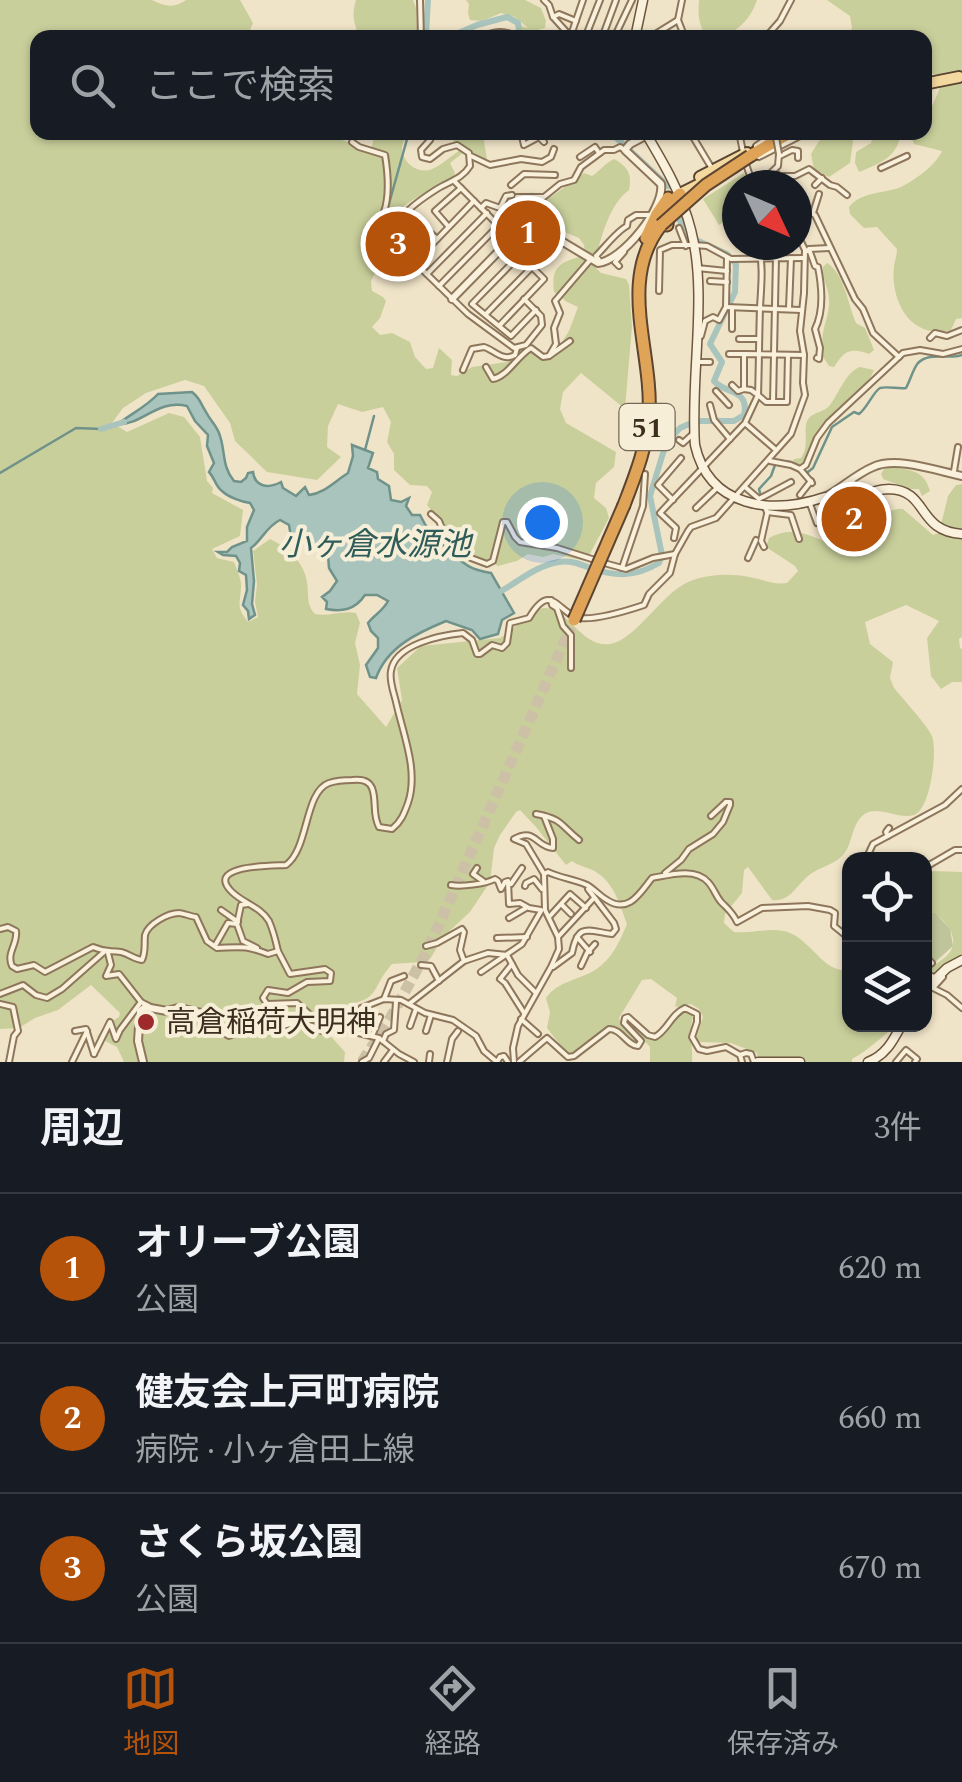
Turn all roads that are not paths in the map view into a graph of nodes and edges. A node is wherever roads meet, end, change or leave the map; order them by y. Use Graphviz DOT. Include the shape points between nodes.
graph roads {
  1 [pos="420,0"];
  2 [pos="544,0"];
  3 [pos="584,0"];
  4 [pos="600,0"];
  5 [pos="616,0"];
  6 [pos="632,0"];
  7 [pos="642,0"];
  8 [pos="682,0"];
  9 [pos="791,0"];
  10 [pos="553,17"];
  11 [pos="678,20"];
  12 [pos="576,21"];
  13 [pos="421,30"];
  14 [pos="565,30"];
  15 [pos="573,30"];
  16 [pos="589,30"];
  17 [pos="605,30"];
  18 [pos="618,30"];
  19 [pos="636,30"];
  20 [pos="662,30"];
  21 [pos="682,30"];
  22 [pos="772,30"];
  23 [pos="958,77"];
  24 [pos="932,82"];
  25 [pos="932,83"];
  26 [pos="940,84"];
  27 [pos="430,140"];
  28 [pos="639,140"];
  29 [pos="651,140"];
  30 [pos="695,140"];
  31 [pos="742,140"];
  32 [pos="768,140"];
  33 [pos="778,140"];
  34 [pos="778,140"];
  35 [pos="783,140"];
  36 [pos="793,140"];
  37 [pos="352,142"];
  38 [pos="628,147"];
  39 [pos="554,149"];
  40 [pos="599,154"];
  41 [pos="779,155"];
  42 [pos="471,156"];
  43 [pos="749,156"];
  44 [pos="907,156"];
  45 [pos="580,158"];
  46 [pos="798,158"];
  47 [pos="752,170"];
  48 [pos="777,170"];
  49 [pos="812,171"];
  50 [pos="890,171"];
  51 [pos="716,174"];
  52 [pos="822,178"];
  53 [pos="454,181"];
  54 [pos="560,184"];
  55 [pos="814,184"];
  56 [pos="511,185"];
  57 [pos="461,188"];
  58 [pos="679,192"];
  59 [pos="820,194"];
  60 [pos="512,195"];
  61 [pos="847,195"];
  62 [pos="532,197"];
  63 [pos="474,201"];
  64 [pos="481,208"];
  65 [pos="524,208"];
  66 [pos="487,213"];
  67 [pos="814,213"];
  68 [pos="514,214"];
  69 [pos="651,214"];
  70 [pos="499,225"];
  71 [pos="450,227"];
  72 [pos="679,228"];
  73 [pos="437,239"];
  74 [pos="514,241"];
  75 [pos="692,241"];
  76 [pos="617,242"];
  77 [pos="831,248"];
  78 [pos="812,249"];
  79 [pos="722,254"];
  80 [pos="812,258"];
  81 [pos="591,259"];
  82 [pos="731,260"];
  83 [pos="762,260"];
  84 [pos="776,260"];
  85 [pos="791,260"];
  86 [pos="804,260"];
  87 [pos="609,261"];
  88 [pos="415,262"];
  89 [pos="619,266"];
  90 [pos="532,267"];
  91 [pos="697,268"];
  92 [pos="727,271"];
  93 [pos="427,274"];
  94 [pos="710,281"];
  95 [pos="727,282"];
  96 [pos="439,286"];
  97 [pos="659,291"];
  98 [pos="452,299"];
  99 [pos="524,299"];
  100 [pos="730,308"];
  101 [pos="536,310"];
  102 [pos="760,310"];
  103 [pos="776,310"];
  104 [pos="789,310"];
  105 [pos="801,310"];
  106 [pos="485,315"];
  107 [pos="641,326"];
  108 [pos="500,327"];
  109 [pos="732,329"];
  110 [pos="962,330"];
  111 [pos="494,335"];
  112 [pos="930,338"];
  113 [pos="739,339"];
  114 [pos="759,339"];
  115 [pos="570,341"];
  116 [pos="696,343"];
  117 [pos="644,346"];
  118 [pos="517,348"];
  119 [pos="962,349"];
  120 [pos="729,354"];
  121 [pos="744,354"];
  122 [pos="759,354"];
  123 [pos="774,354"];
  124 [pos="788,355"];
  125 [pos="804,355"];
  126 [pos="549,356"];
  127 [pos="900,357"];
  128 [pos="817,358"];
  129 [pos="696,362"];
  130 [pos="710,362"];
  131 [pos="486,367"];
  132 [pos="463,370"];
  133 [pos="732,386"];
  134 [pos="744,390"];
  135 [pos="716,391"];
  136 [pos="758,395"];
  137 [pos="773,402"];
  138 [pos="782,402"];
  139 [pos="710,404"];
  140 [pos="728,404"];
  141 [pos="776,412"];
  142 [pos="745,422"];
  143 [pos="694,432"];
  144 [pos="730,439"];
  145 [pos="679,440"];
  146 [pos="958,446"];
  147 [pos="776,450"];
  148 [pos="681,458"];
  149 [pos="768,460"];
  150 [pos="704,468"];
  151 [pos="800,469"];
  152 [pos="646,474"];
  153 [pos="958,475"];
  154 [pos="791,482"];
  155 [pos="744,486"];
  156 [pos="718,487"];
  157 [pos="780,488"];
  158 [pos="800,495"];
  159 [pos="825,497"];
  160 [pos="734,498"];
  161 [pos="673,500"];
  162 [pos="809,502"];
  163 [pos="781,505"];
  164 [pos="767,507"];
  165 [pos="696,508"];
  166 [pos="431,514"];
  167 [pos="817,523"];
  168 [pos="962,534"];
  169 [pos="674,538"];
  170 [pos="799,539"];
  171 [pos="748,540"];
  172 [pos="759,540"];
  173 [pos="764,547"];
  174 [pos="675,554"];
  175 [pos="748,558"];
  176 [pos="622,568"];
  177 [pos="550,600"];
  178 [pos="572,624"];
  179 [pos="571,668"];
  180 [pos="962,789"];
  181 [pos="536,814"];
  182 [pos="544,816"];
  183 [pos="710,816"];
  184 [pos="889,828"];
  185 [pos="888,836"];
  186 [pos="579,840"];
  187 [pos="962,850"];
  188 [pos="869,852"];
  189 [pos="932,863"];
  190 [pos="477,868"];
  191 [pos="522,868"];
  192 [pos="510,869"];
  193 [pos="544,874"];
  194 [pos="662,876"];
  195 [pos="484,884"];
  196 [pos="508,884"];
  197 [pos="451,885"];
  198 [pos="586,885"];
  199 [pos="525,886"];
  200 [pos="544,892"];
  201 [pos="514,894"];
  202 [pos="594,898"];
  203 [pos="517,903"];
  204 [pos="249,904"];
  205 [pos="562,904"];
  206 [pos="528,907"];
  207 [pos="586,908"];
  208 [pos="221,910"];
  209 [pos="543,910"];
  210 [pos="571,914"];
  211 [pos="509,918"];
  212 [pos="549,918"];
  213 [pos="526,921"];
  214 [pos="560,921"];
  215 [pos="237,923"];
  216 [pos="532,925"];
  217 [pos="553,926"];
  218 [pos="0,929"];
  219 [pos="842,932"];
  220 [pos="508,937"];
  221 [pos="527,937"];
  222 [pos="558,937"];
  223 [pos="576,937"];
  224 [pos="497,938"];
  225 [pos="216,944"];
  226 [pos="594,944"];
  227 [pos="426,946"];
  228 [pos="257,948"];
  229 [pos="278,951"];
  230 [pos="590,951"];
  231 [pos="106,952"];
  232 [pos="460,953"];
  233 [pos="507,955"];
  234 [pos="453,957"];
  235 [pos="962,960"];
  236 [pos="464,961"];
  237 [pos="512,964"];
  238 [pos="421,965"];
  239 [pos="581,966"];
  240 [pos="552,968"];
  241 [pos="482,972"];
  242 [pos="404,976"];
  243 [pos="932,976"];
  244 [pos="938,976"];
  245 [pos="439,981"];
  246 [pos="932,982"];
  247 [pos="536,993"];
  248 [pos="0,994"];
  249 [pos="396,999"];
  250 [pos="384,1000"];
  251 [pos="141,1002"];
  252 [pos="0,1004"];
  253 [pos="410,1004"];
  254 [pos="150,1006"];
  255 [pos="962,1008"];
  256 [pos="416,1009"];
  257 [pos="355,1015"];
  258 [pos="431,1015"];
  259 [pos="523,1016"];
  260 [pos="380,1017"];
  261 [pos="371,1022"];
  262 [pos="410,1026"];
  263 [pos="341,1029"];
  264 [pos="75,1031"];
  265 [pos="88,1031"];
  266 [pos="426,1031"];
  267 [pos="458,1031"];
  268 [pos="898,1032"];
  269 [pos="538,1034"];
  270 [pos="371,1036"];
  271 [pos="381,1039"];
  272 [pos="394,1050"];
  273 [pos="430,1054"];
  274 [pos="741,1059"];
  275 [pos="880,1060"];
  276 [pos="9,1062"];
  277 [pos="72,1062"];
  278 [pos="142,1062"];
  279 [pos="362,1062"];
  280 [pos="384,1062"];
  281 [pos="414,1062"];
  282 [pos="429,1062"];
  283 [pos="446,1062"];
  284 [pos="514,1062"];
  285 [pos="756,1062"];
  286 [pos="800,1062"];
  287 [pos="868,1062"];
  288 [pos="896,1062"];
  289 [pos="914,1062"];
  1 -- 13 [label="street"];
  2 -- 10 [label="street"];
  3 -- 12 [label="street"];
  4 -- 16 [label="street"];
  5 -- 17 [label="street"];
  6 -- 18 [label="street"];
  7 -- 19 [label="main road"];
  8 -- 11 [label="street"];
  9 -- 22 [label="street"];
  10 -- 12 [label="street"];
  10 -- 14 [label="street"];
  11 -- 20 [label="street"];
  11 -- 21 [label="street"];
  12 -- 15 [label="street"];
  23 -- 24 [label="main road"];
  25 -- 26 [label="street"];
  27 -- 42 [label="street" via="420,151 423,158 453,145"];
  28 -- 38 [label="street"];
  29 -- 58 [label="main road"];
  30 -- 51 [label="street"];
  31 -- 43 [label="street"];
  32 -- 43 [label="main road, 51"];
  33 -- 43 [label="highway, 51"];
  34 -- 41 [label="street, bridge"];
  35 -- 43 [label="main road, 51"];
  36 -- 43 [label="street" via="762,157"];
  37 -- 53 [label="street" via="384,155 387,212 404,215"];
  38 -- 40 [label="street"];
  38 -- 69 [label="street" via="662,187"];
  39 -- 42 [label="street" via="542,162 490,165"];
  40 -- 45 [label="street" via="594,147"];
  40 -- 54 [label="street" via="577,167 574,180"];
  41 -- 46 [label="street" via="798,150"];
  41 -- 48 [label="street"];
  42 -- 53 [label="street" via="468,170"];
  43 -- 47 [label="street"];
  43 -- 51 [label="main road, 51"];
  43 -- 107 [label="highway, 51, bridge" via="692,196 650,242 641,266"];
  44 -- 50 [label="street" via="881,168"];
  49 -- 52 [label="street"];
  51 -- 58 [label="main road, 51"];
  52 -- 55 [label="street"];
  52 -- 61 [label="street"];
  53 -- 57 [label="street"];
  54 -- 56 [label="street" via="556,174 524,174"];
  54 -- 62 [label="street" via="545,197"];
  57 -- 63 [label="street"];
  57 -- 71 [label="street" via="435,211"];
  58 -- 75 [label="main road"];
  58 -- 107 [label="highway, 51" via="656,214 639,257"];
  58 -- 117 [label="highway, 51" via="646,263"];
  59 -- 67 [label="street"];
  60 -- 64 [label="street" via="500,208"];
  62 -- 65 [label="street"];
  62 -- 68 [label="street" via="517,197"];
  63 -- 64 [label="street"];
  63 -- 71 [label="street"];
  64 -- 66 [label="street"];
  66 -- 70 [label="street"];
  66 -- 93 [label="street"];
  67 -- 77 [label="street"];
  69 -- 76 [label="street" via="646,225"];
  69 -- 76 [label="street" via="628,220"];
  70 -- 74 [label="street"];
  70 -- 96 [label="street"];
  71 -- 73 [label="street"];
  72 -- 75 [label="street"];
  73 -- 88 [label="street"];
  73 -- 88 [label="street" via="424,227 402,250"];
  74 -- 81 [label="street" via="563,242"];
  74 -- 98 [label="street"];
  75 -- 79 [label="street"];
  75 -- 91 [label="main road"];
  75 -- 97 [label="street" via="660,250"];
  76 -- 87 [label="street"];
  76 -- 87 [label="street" via="596,256"];
  76 -- 89 [label="street" via="625,252 615,262"];
  77 -- 78 [label="street"];
  77 -- 127 [label="street" via="872,333"];
  80 -- 128 [label="street" via="822,288"];
  81 -- 87 [label="street"];
  81 -- 126 [label="street" via="555,301 560,311"];
  82 -- 92 [label="street"];
  83 -- 102 [label="street"];
  84 -- 103 [label="street"];
  85 -- 104 [label="street"];
  86 -- 105 [label="street"];
  88 -- 93 [label="street"];
  90 -- 99 [label="street" via="544,278"];
  90 -- 106 [label="street"];
  90 -- 106 [label="street" via="522,258 512,261 472,304"];
  91 -- 92 [label="street"];
  91 -- 116 [label="main road"];
  92 -- 95 [label="street"];
  93 -- 96 [label="street"];
  94 -- 95 [label="street"];
  95 -- 100 [label="street"];
  96 -- 98 [label="street"];
  98 -- 111 [label="street"];
  99 -- 101 [label="street"];
  99 -- 108 [label="street"];
  100 -- 102 [label="street"];
  100 -- 109 [label="street"];
  100 -- 116 [label="street" via="718,320 705,320"];
  101 -- 108 [label="street" via="511,336"];
  101 -- 118 [label="street" via="541,329"];
  102 -- 103 [label="street"];
  102 -- 114 [label="street"];
  103 -- 104 [label="street"];
  103 -- 123 [label="street"];
  104 -- 105 [label="street"];
  105 -- 125 [label="street"];
  106 -- 108 [label="street"];
  107 -- 117 [label="highway, 51"];
  108 -- 111 [label="street"];
  110 -- 112 [label="street"];
  111 -- 118 [label="street"];
  113 -- 114 [label="street"];
  114 -- 122 [label="street"];
  115 -- 126 [label="street"];
  116 -- 129 [label="main road"];
  117 -- 178 [label="highway, 51, bridge" via="648,426 639,465"];
  118 -- 132 [label="street" via="508,358 484,347 472,350"];
  119 -- 127 [label="street"];
  120 -- 121 [label="street"];
  121 -- 122 [label="street"];
  121 -- 134 [label="street"];
  122 -- 123 [label="street"];
  122 -- 136 [label="street"];
  123 -- 124 [label="street"];
  123 -- 137 [label="street"];
  124 -- 125 [label="street"];
  124 -- 138 [label="street"];
  125 -- 147 [label="street" via="804,399 791,434"];
  126 -- 131 [label="street" via="530,348 496,380"];
  127 -- 151 [label="street" via="828,423"];
  129 -- 130 [label="street"];
  129 -- 143 [label="main road"];
  133 -- 134 [label="street"];
  134 -- 136 [label="street"];
  135 -- 140 [label="street"];
  136 -- 137 [label="street"];
  136 -- 142 [label="street"];
  137 -- 138 [label="street"];
  138 -- 141 [label="street"];
  139 -- 144 [label="street"];
  142 -- 144 [label="street"];
  142 -- 147 [label="street"];
  143 -- 145 [label="street"];
  143 -- 150 [label="main road"];
  144 -- 150 [label="street"];
  146 -- 153 [label="street"];
  147 -- 149 [label="street"];
  148 -- 161 [label="street" via="658,485"];
  149 -- 151 [label="street"];
  149 -- 155 [label="street"];
  150 -- 156 [label="main road"];
  150 -- 161 [label="street"];
  151 -- 158 [label="street" via="811,482"];
  152 -- 176 [label="street" via="643,506"];
  153 -- 159 [label="street" via="882,464"];
  154 -- 157 [label="street"];
  155 -- 157 [label="street" via="759,499"];
  155 -- 160 [label="street"];
  156 -- 160 [label="main road"];
  156 -- 165 [label="street"];
  157 -- 163 [label="street"];
  159 -- 162 [label="main road"];
  159 -- 168 [label="main road" via="834,504 897,490 914,498 938,529"];
  160 -- 164 [label="main road"];
  160 -- 174 [label="street" via="716,518 692,527"];
  161 -- 169 [label="street" via="660,513 676,528"];
  162 -- 163 [label="main road"];
  162 -- 167 [label="street"];
  163 -- 164 [label="main road"];
  164 -- 170 [label="street" via="790,515"];
  164 -- 172 [label="street"];
  166 -- 176 [label="street" via="445,535 487,564 502,522 508,522 520,542"];
  171 -- 172 [label="street"];
  172 -- 173 [label="street"];
  172 -- 175 [label="street"];
  174 -- 176 [label="street"];
  174 -- 177 [label="street" via="670,574 641,606 582,618"];
  177 -- 179 [label="street" via="571,635"];
  177 -- 204 [label="street" via="529,618 510,623 502,648 492,645 476,654 463,633 445,635 414,644 394,663 391,680 412,770 400,823 388,830 377,825 366,781 328,783 318,792 290,863 230,874 229,889"];
  180 -- 185 [label="street"];
  181 -- 182 [label="street"];
  182 -- 186 [label="street"];
  182 -- 193 [label="street" via="552,848 532,836 514,839 526,844"];
  183 -- 194 [label="street" via="730,802 710,838"];
  184 -- 185 [label="street"];
  185 -- 188 [label="street"];
  187 -- 189 [label="street"];
  190 -- 195 [label="street" via="473,874"];
  191 -- 196 [label="street"];
  192 -- 196 [label="street"];
  193 -- 198 [label="street"];
  193 -- 200 [label="street"];
  194 -- 198 [label="street" via="625,905"];
  194 -- 219 [label="street" via="702,876 737,922 758,908 808,906 830,910"];
  195 -- 196 [label="street" via="497,880 501,890"];
  195 -- 197 [label="street"];
  196 -- 203 [label="street" via="508,904"];
  198 -- 202 [label="street"];
  199 -- 200 [label="street" via="534,879"];
  200 -- 209 [label="street"];
  201 -- 203 [label="street"];
  202 -- 207 [label="street"];
  202 -- 223 [label="street" via="615,932 589,929"];
  203 -- 206 [label="street"];
  204 -- 215 [label="street" via="241,905"];
  204 -- 229 [label="street" via="269,921"];
  205 -- 207 [label="street" via="570,894"];
  205 -- 210 [label="street"];
  205 -- 212 [label="street"];
  206 -- 209 [label="street"];
  206 -- 211 [label="street"];
  207 -- 222 [label="street"];
  208 -- 215 [label="street"];
  209 -- 212 [label="street"];
  209 -- 216 [label="street"];
  212 -- 217 [label="street"];
  213 -- 216 [label="street"];
  214 -- 217 [label="street"];
  215 -- 225 [label="street" via="228,923"];
  215 -- 228 [label="street" via="244,941"];
  216 -- 221 [label="street"];
  217 -- 222 [label="street"];
  218 -- 231 [label="street" via="16,931 10,960 16,969 48,971 93,947"];
  220 -- 221 [label="street"];
  220 -- 224 [label="street"];
  220 -- 233 [label="street"];
  221 -- 233 [label="street"];
  222 -- 240 [label="street"];
  223 -- 230 [label="street"];
  223 -- 240 [label="street" via="572,953"];
  226 -- 230 [label="street"];
  227 -- 232 [label="street" via="462,929"];
  228 -- 229 [label="street"];
  228 -- 231 [label="street" via="218,948 196,918 178,913 150,926 142,960"];
  229 -- 263 [label="street" via="289,974 328,970 331,978 288,994 268,990 265,1002 297,1003"];
  230 -- 239 [label="street"];
  231 -- 248 [label="street" via="46,998 23,985"];
  231 -- 251 [label="street" via="106,976 119,974"];
  232 -- 234 [label="street"];
  232 -- 236 [label="street"];
  233 -- 236 [label="street"];
  233 -- 237 [label="street"];
  233 -- 241 [label="street"];
  235 -- 244 [label="main road"];
  236 -- 245 [label="street"];
  237 -- 247 [label="street"];
  237 -- 259 [label="street" via="500,979"];
  238 -- 245 [label="street" via="431,966"];
  240 -- 247 [label="street"];
  242 -- 250 [label="street" via="391,981"];
  243 -- 244 [label="street"];
  244 -- 246 [label="main road"];
  244 -- 255 [label="street" via="943,977 933,988"];
  245 -- 253 [label="street"];
  247 -- 259 [label="street"];
  249 -- 250 [label="street"];
  249 -- 253 [label="street"];
  249 -- 271 [label="street" via="394,1030"];
  250 -- 257 [label="street"];
  251 -- 254 [label="street"];
  251 -- 265 [label="street" via="116,1039 110,1022 94,1054"];
  252 -- 276 [label="street" via="13,1007 18,1030"];
  253 -- 256 [label="street"];
  254 -- 263 [label="street" via="206,1014 229,1035 294,1022"];
  254 -- 278 [label="street" via="139,1018"];
  256 -- 258 [label="street"];
  256 -- 262 [label="street"];
  257 -- 261 [label="street"];
  257 -- 263 [label="street"];
  258 -- 266 [label="street"];
  258 -- 284 [label="street" via="476,1036 496,1062 501,1056"];
  259 -- 269 [label="street"];
  259 -- 284 [label="street"];
  260 -- 270 [label="street"];
  263 -- 270 [label="street"];
  264 -- 265 [label="street"];
  265 -- 277 [label="street"];
  267 -- 283 [label="street"];
  268 -- 275 [label="main road"];
  270 -- 271 [label="street"];
  271 -- 272 [label="street"];
  271 -- 279 [label="street"];
  272 -- 280 [label="street"];
  272 -- 281 [label="street"];
  273 -- 282 [label="street"];
  274 -- 284 [label="street" via="726,1047 699,1049 692,1037 696,1014 685,1008 655,1037 624,1018 637,1046 609,1029 574,1056 547,1038"];
  274 -- 285 [label="street" via="746,1052"];
  275 -- 287 [label="main road"];
  285 -- 286 [label="main road"];
  288 -- 289 [label="street" via="906,1050"];
}
